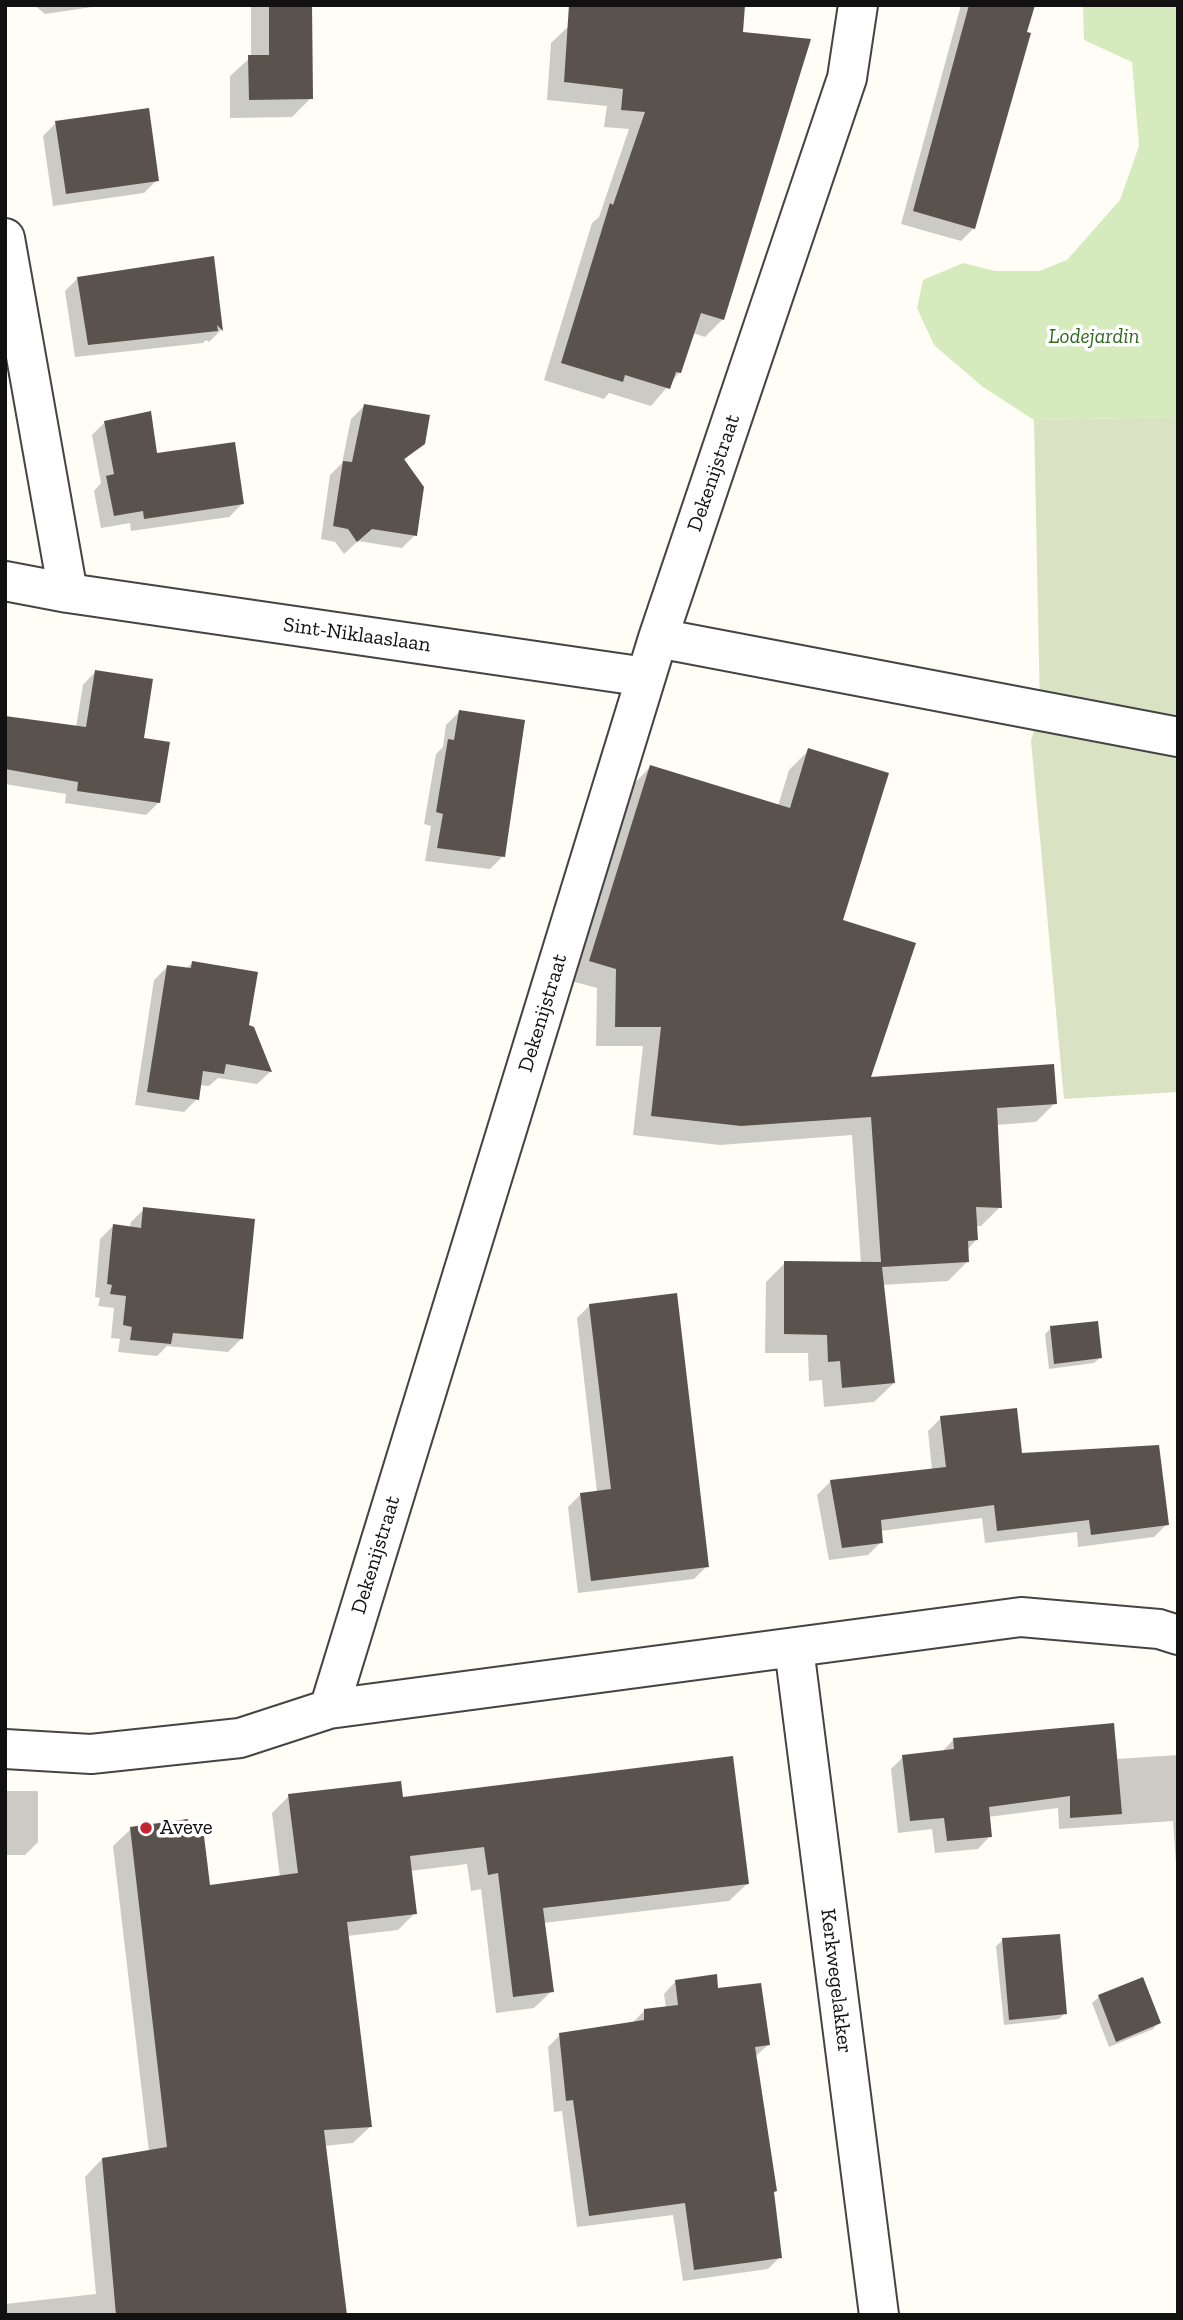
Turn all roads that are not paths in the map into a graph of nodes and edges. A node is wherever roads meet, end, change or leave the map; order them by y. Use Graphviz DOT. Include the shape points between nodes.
graph roads {
  1 [pos="858,5"];
  2 [pos="5,238"];
  3 [pos="5,581"];
  4 [pos="68,593"];
  5 [pos="658,638"];
  6 [pos="646,677"];
  7 [pos="1178,737"];
  8 [pos="1178,1635"];
  9 [pos="794,1648"];
  10 [pos="329,1709"];
  11 [pos="5,1749"];
  12 [pos="879,2315"];
  1 -- 5 [label="street, Dekenijstraat" via="847,78 819,167"];
  2 -- 4 [label="street"];
  3 -- 4 [label="street, Sint-Niklaaslaan"];
  4 -- 6 [label="street, Sint-Niklaaslaan"];
  5 -- 6 [label="street, Dekenijstraat"];
  5 -- 7 [label="street"];
  6 -- 10 [label="street, Dekenijstraat"];
  8 -- 9 [label="street" via="1159,1629 1021,1617"];
  9 -- 10 [label="street"];
  9 -- 12 [label="street, Kerkwegelakker"];
  10 -- 11 [label="street" via="240,1738 91,1754"];
}
